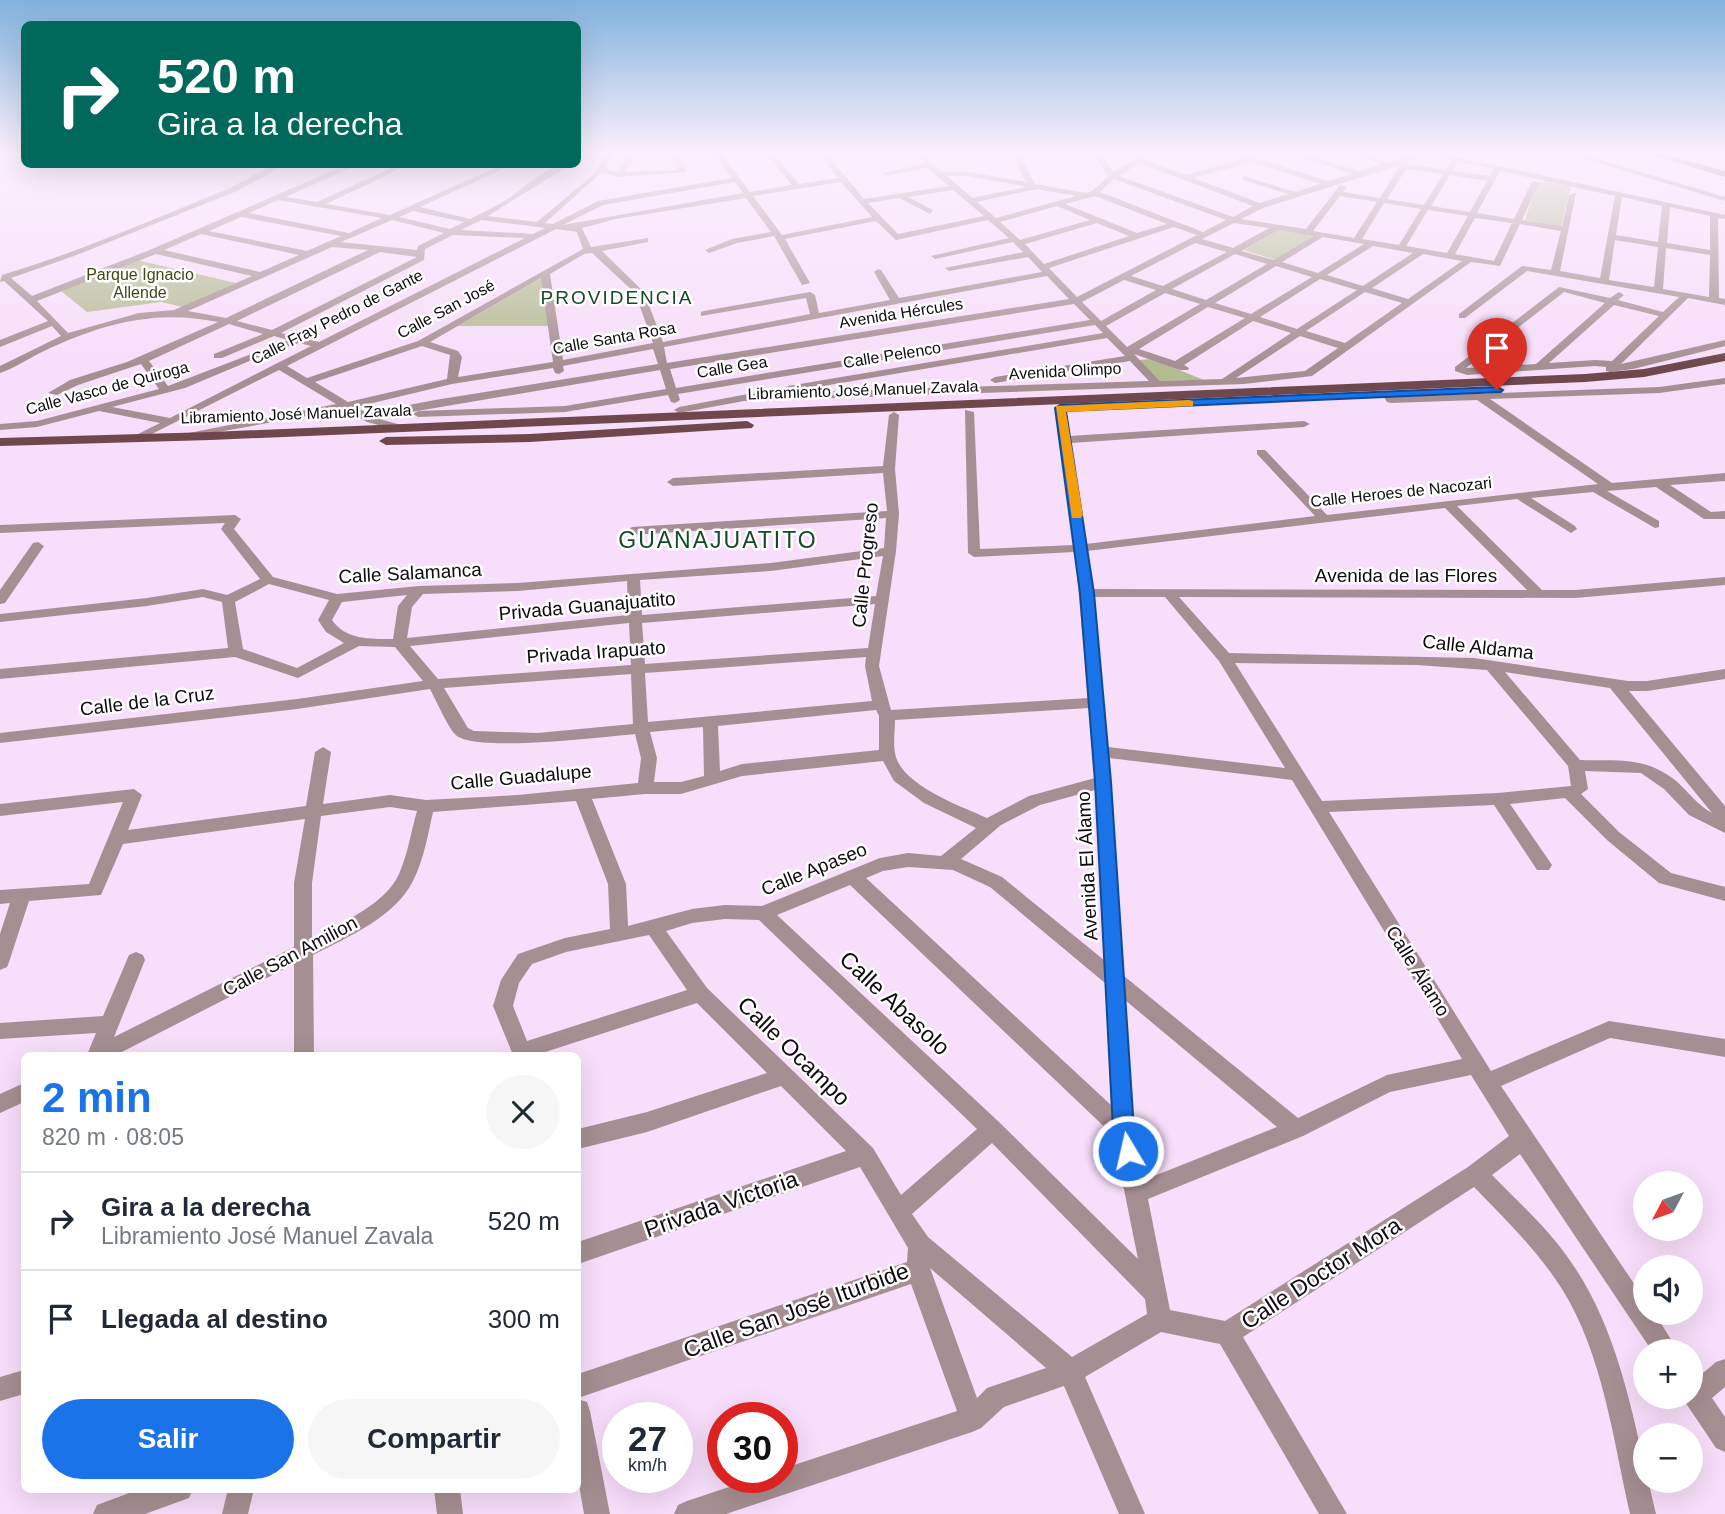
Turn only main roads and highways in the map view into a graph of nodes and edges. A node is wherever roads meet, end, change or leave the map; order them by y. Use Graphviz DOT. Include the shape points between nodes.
graph roads {
  1 [pos="1725,357"];
  2 [pos="1725,368"];
  3 [pos="1061,398"];
  4 [pos="616,418"];
  5 [pos="536,421"];
  6 [pos="617,433"];
  7 [pos="530,438"];
  8 [pos="0,442"];
  9 [pos="0,454"];
  1 -- 3 [label="main road, Libramiento José Manuel Zavala" via="1644,373 1586,378"];
  2 -- 3 [label="main road, Libramiento José Manuel Zavala" via="1553,388 1389,397"];
  3 -- 4 [label="main road, Libramiento José Manuel Zavala"];
  3 -- 6 [label="main road, Libramiento José Manuel Zavala" via="970,412"];
  4 -- 5 [label="main road, Libramiento José Manuel Zavala"];
  4 -- 6 [label="main road" via="595,422 587,429"];
  5 -- 7 [label="main road" via="555,429"];
  5 -- 8 [label="main road, Libramiento José Manuel Zavala"];
  6 -- 7 [label="main road, Libramiento José Manuel Zavala"];
  7 -- 9 [label="main road, Libramiento José Manuel Zavala"];
}
